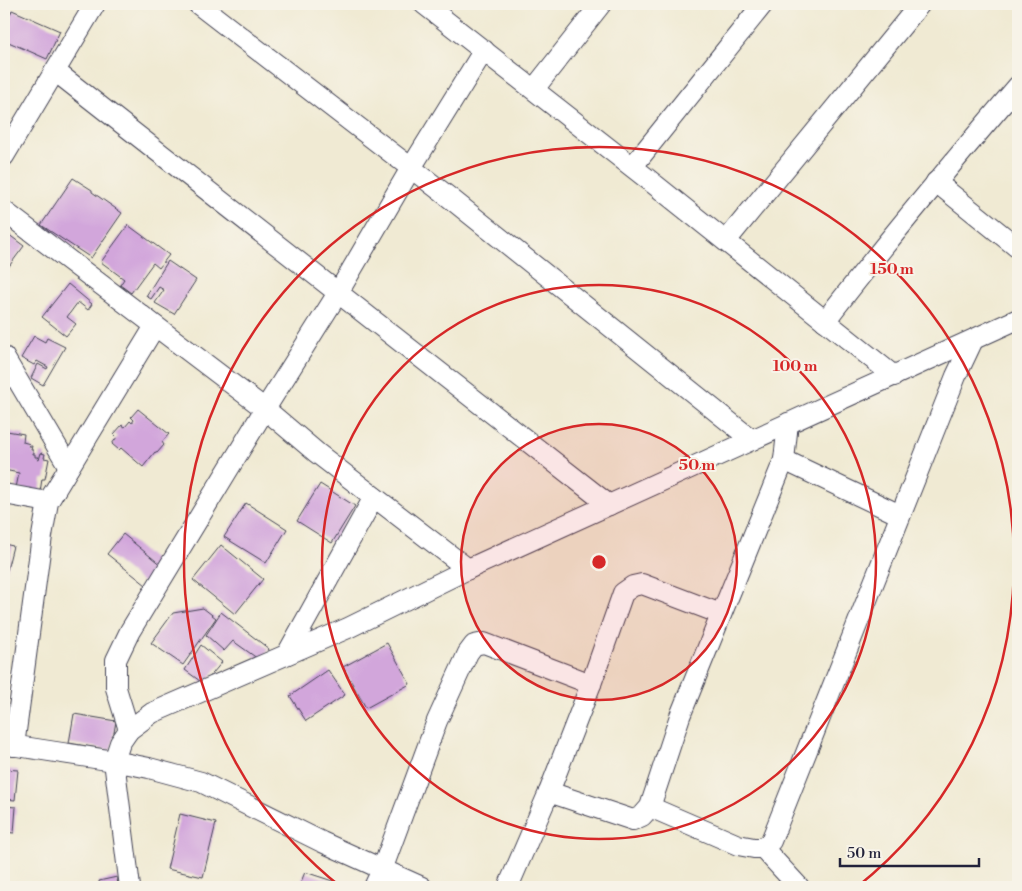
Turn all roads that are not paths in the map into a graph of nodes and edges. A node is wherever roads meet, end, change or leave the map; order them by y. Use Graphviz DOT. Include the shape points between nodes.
graph roads {
  1 [pos="95,4"];
  2 [pos="198,4"];
  3 [pos="601,4"];
  4 [pos="763,4"];
  5 [pos="920,4"];
  6 [pos="433,6"];
  7 [pos="484,50"];
  8 [pos="55,71"];
  9 [pos="1018,86"];
  10 [pos="534,89"];
  11 [pos="4,156"];
  12 [pos="632,166"];
  13 [pos="411,168"];
  14 [pos="936,182"];
  15 [pos="4,211"];
  16 [pos="726,241"];
  17 [pos="1018,248"];
  18 [pos="338,292"];
  19 [pos="1018,319"];
  20 [pos="825,321"];
  21 [pos="155,326"];
  22 [pos="973,340"];
  23 [pos="4,357"];
  24 [pos="894,376"];
  25 [pos="265,409"];
  26 [pos="788,423"];
  27 [pos="752,440"];
  28 [pos="784,460"];
  29 [pos="69,467"];
  30 [pos="4,494"];
  31 [pos="374,497"];
  32 [pos="48,502"];
  33 [pos="609,505"];
  34 [pos="900,515"];
  35 [pos="468,569"];
  36 [pos="721,614"];
  37 [pos="288,654"];
  38 [pos="591,684"];
  39 [pos="129,730"];
  40 [pos="9,745"];
  41 [pos="114,761"];
  42 [pos="549,792"];
  43 [pos="650,807"];
  44 [pos="763,848"];
  45 [pos="378,879"];
  46 [pos="130,887"];
  47 [pos="422,887"];
  48 [pos="508,887"];
  49 [pos="799,887"];
  1 -- 8 [label="street"];
  2 -- 13 [label="street"];
  3 -- 10 [label="street"];
  4 -- 12 [label="street"];
  5 -- 16 [label="street"];
  6 -- 7 [label="street"];
  7 -- 10 [label="street"];
  7 -- 13 [label="street"];
  8 -- 11 [label="street"];
  8 -- 18 [label="street"];
  9 -- 14 [label="street"];
  10 -- 12 [label="street"];
  12 -- 16 [label="street"];
  13 -- 18 [label="street"];
  13 -- 27 [label="street"];
  14 -- 17 [label="street"];
  14 -- 20 [label="street"];
  15 -- 21 [label="street"];
  16 -- 20 [label="street"];
  18 -- 25 [label="street"];
  18 -- 33 [label="street"];
  19 -- 22 [label="street"];
  20 -- 24 [label="street"];
  21 -- 25 [label="street"];
  21 -- 29 [label="street"];
  22 -- 24 [label="street"];
  22 -- 34 [label="street"];
  23 -- 29 [label="street"];
  24 -- 26 [label="street"];
  25 -- 31 [label="street"];
  25 -- 39 [label="street" via="130,631 116,660 116,688"];
  26 -- 27 [label="street"];
  26 -- 28 [label="street"];
  27 -- 33 [label="street"];
  28 -- 34 [label="street"];
  28 -- 36 [label="street"];
  29 -- 32 [label="street"];
  30 -- 32 [label="street"];
  31 -- 35 [label="street"];
  31 -- 37 [label="street"];
  32 -- 40 [label="street"];
  33 -- 35 [label="street"];
  34 -- 44 [label="street" via="771,841"];
  35 -- 37 [label="street"];
  36 -- 38 [label="street" via="642,584 632,586 623,593"];
  36 -- 43 [label="street" via="680,716"];
  37 -- 39 [label="street" via="152,713"];
  38 -- 42 [label="street"];
  38 -- 45 [label="street" via="484,643 474,645 437,721"];
  39 -- 41 [label="street"];
  40 -- 41 [label="street"];
  41 -- 45 [label="street" via="201,782 322,842"];
  41 -- 46 [label="street"];
  42 -- 43 [label="street" via="633,820"];
  42 -- 48 [label="street"];
  43 -- 44 [label="street" via="738,845"];
  44 -- 49 [label="street"];
  45 -- 47 [label="street"];
}
